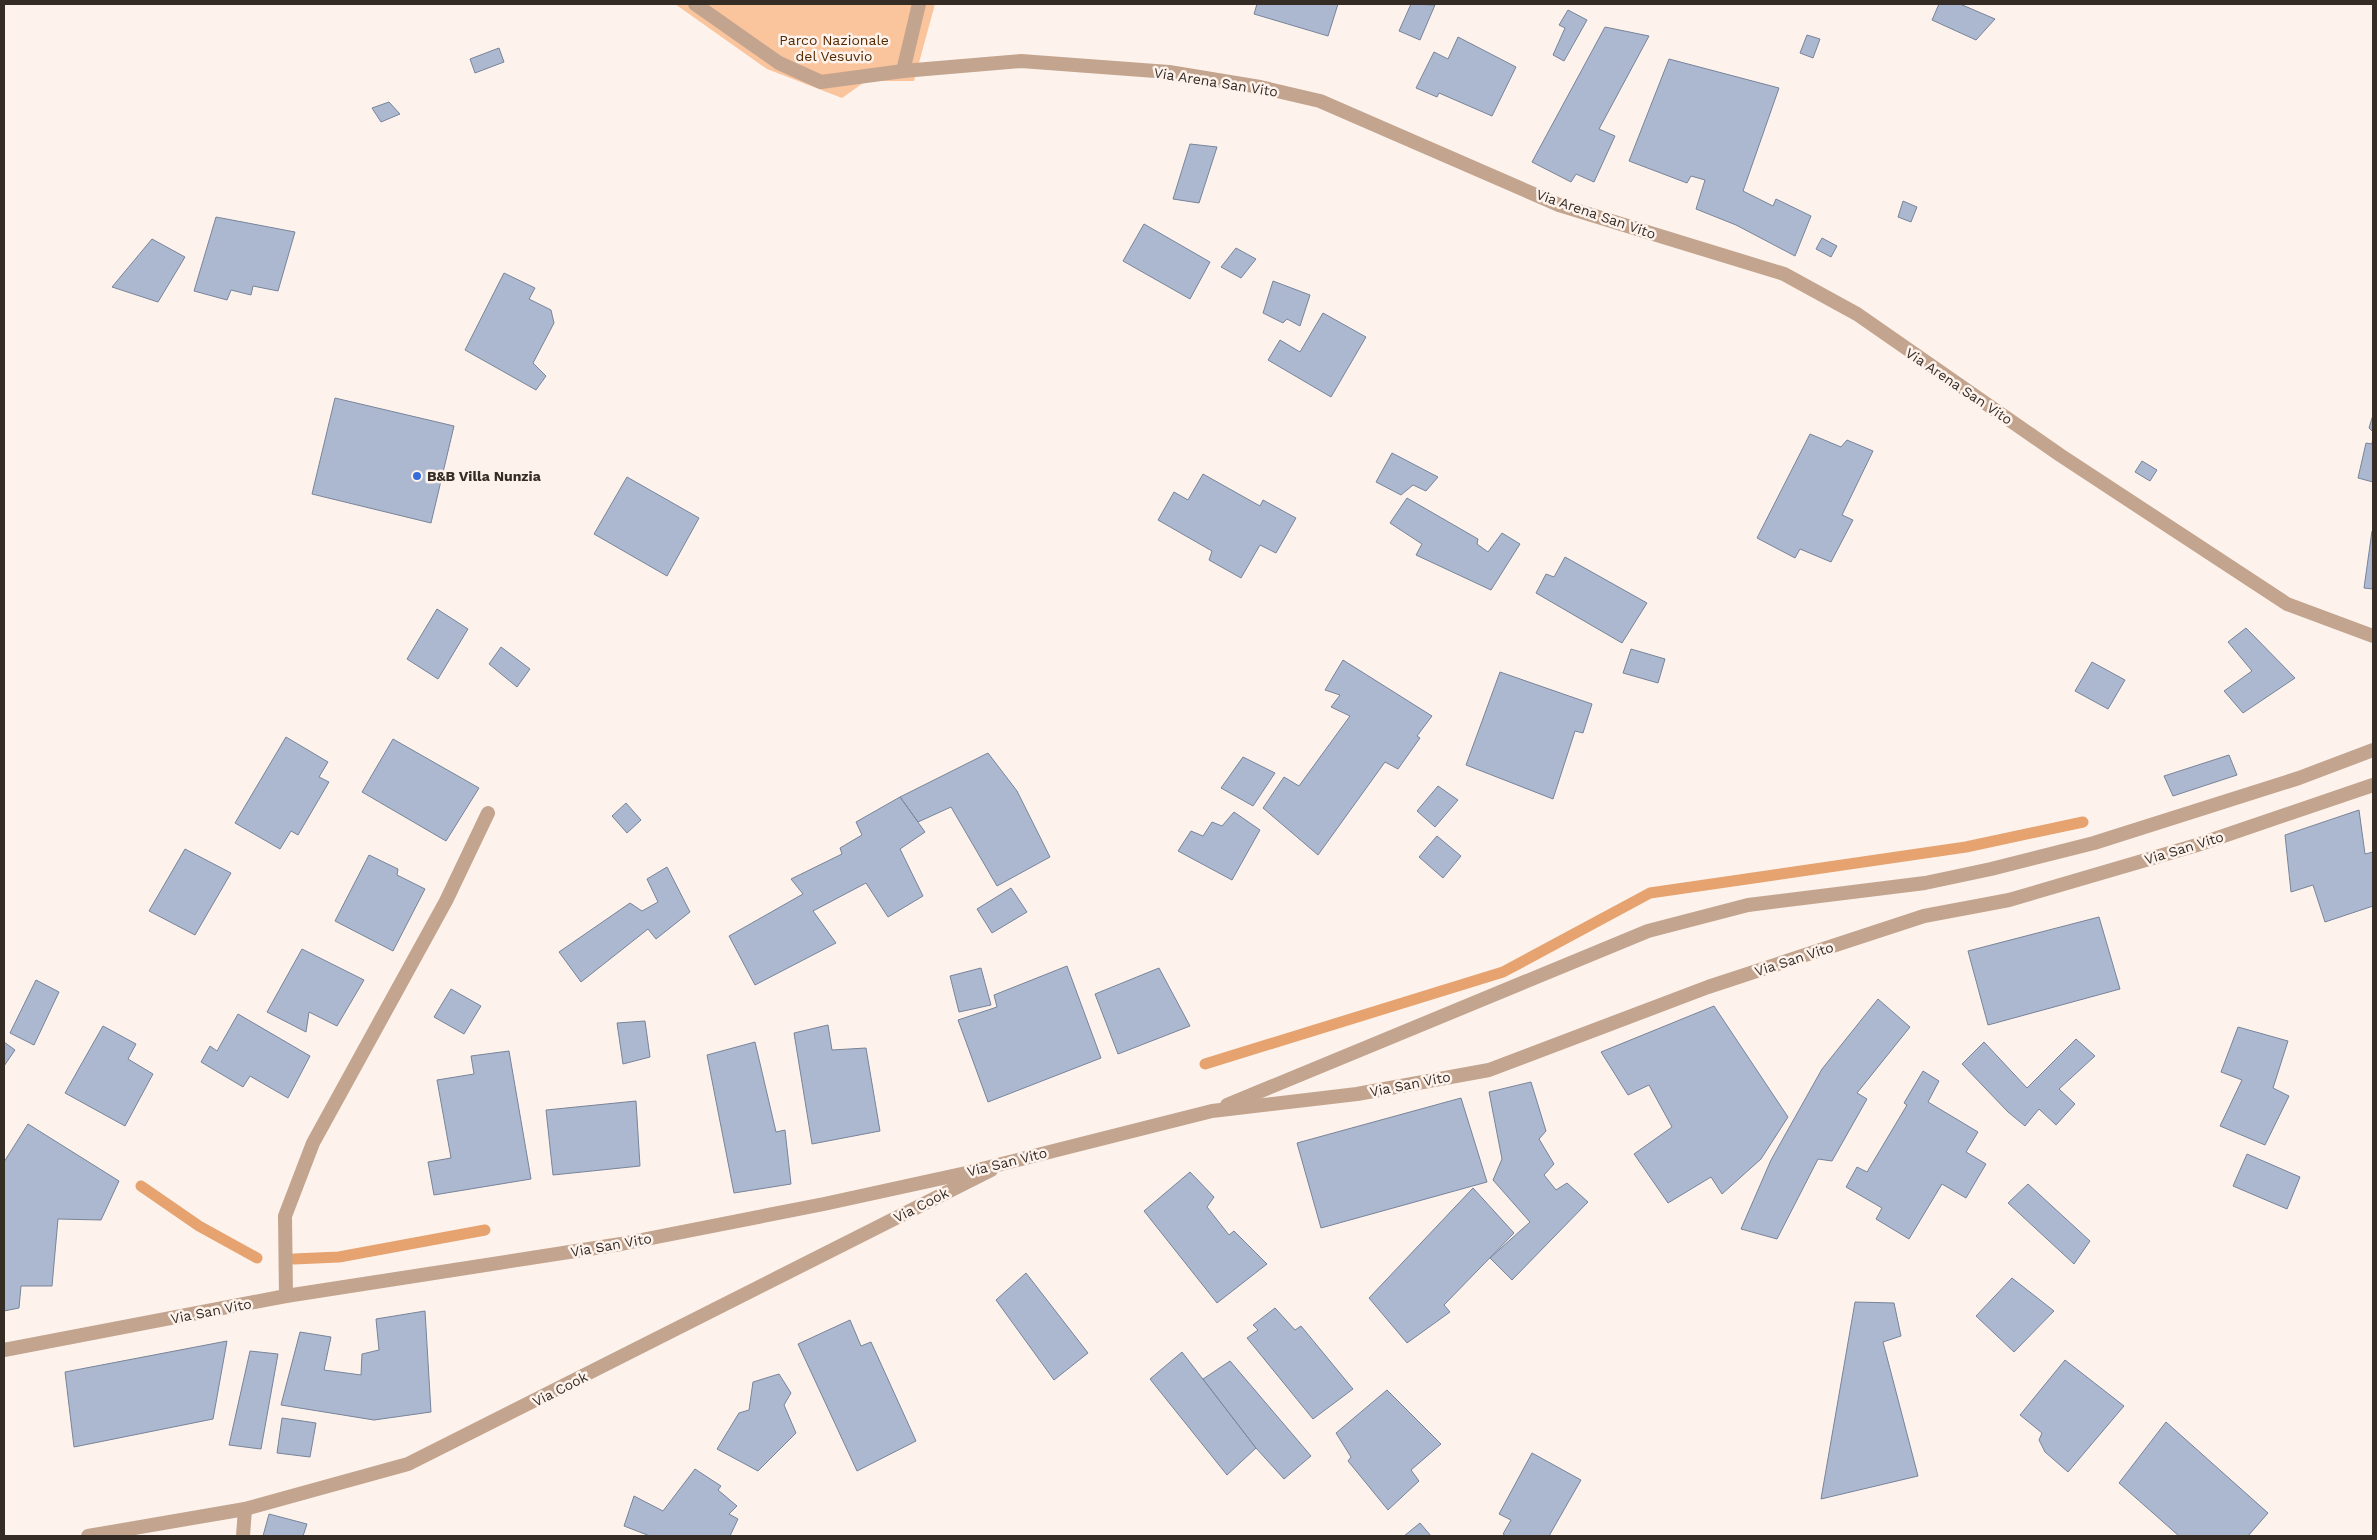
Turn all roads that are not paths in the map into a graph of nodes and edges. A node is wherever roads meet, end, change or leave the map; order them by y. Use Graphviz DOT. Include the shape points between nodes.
graph roads {
  1 [pos="695,4"];
  2 [pos="918,4"];
  3 [pos="903,70"];
  4 [pos="2373,636"];
  5 [pos="2373,750"];
  6 [pos="2373,785"];
  7 [pos="488,813"];
  8 [pos="1212,1110"];
  9 [pos="1005,1163"];
  10 [pos="286,1296"];
  11 [pos="4,1350"];
  12 [pos="245,1509"];
  13 [pos="88,1536"];
  14 [pos="244,1536"];
  1 -- 3 [label="street, Via Arena San Vito" via="780,63 821,82"];
  2 -- 3 [label="street"];
  3 -- 4 [label="street, Via Arena San Vito" via="1021,61 1169,72 1260,87 1320,101 1559,205 1784,274 1857,314 2060,455 2287,604"];
  5 -- 8 [label="street, Via San Vito" via="2299,778 2094,843 1991,869 1925,883 1748,905 1648,931"];
  6 -- 8 [label="street, Via San Vito" via="2168,854 2009,900 1924,916 1708,987 1488,1070 1357,1094"];
  7 -- 10 [label="street" via="446,901 313,1144 285,1216"];
  8 -- 9 [label="street, Via San Vito"];
  9 -- 10 [label="street, Via San Vito" via="824,1204 621,1244"];
  9 -- 12 [label="street, Via Cook" via="408,1464"];
  10 -- 11 [label="street, Via San Vito"];
  12 -- 13 [label="street, Via Cook"];
  12 -- 14 [label="street"];
}
